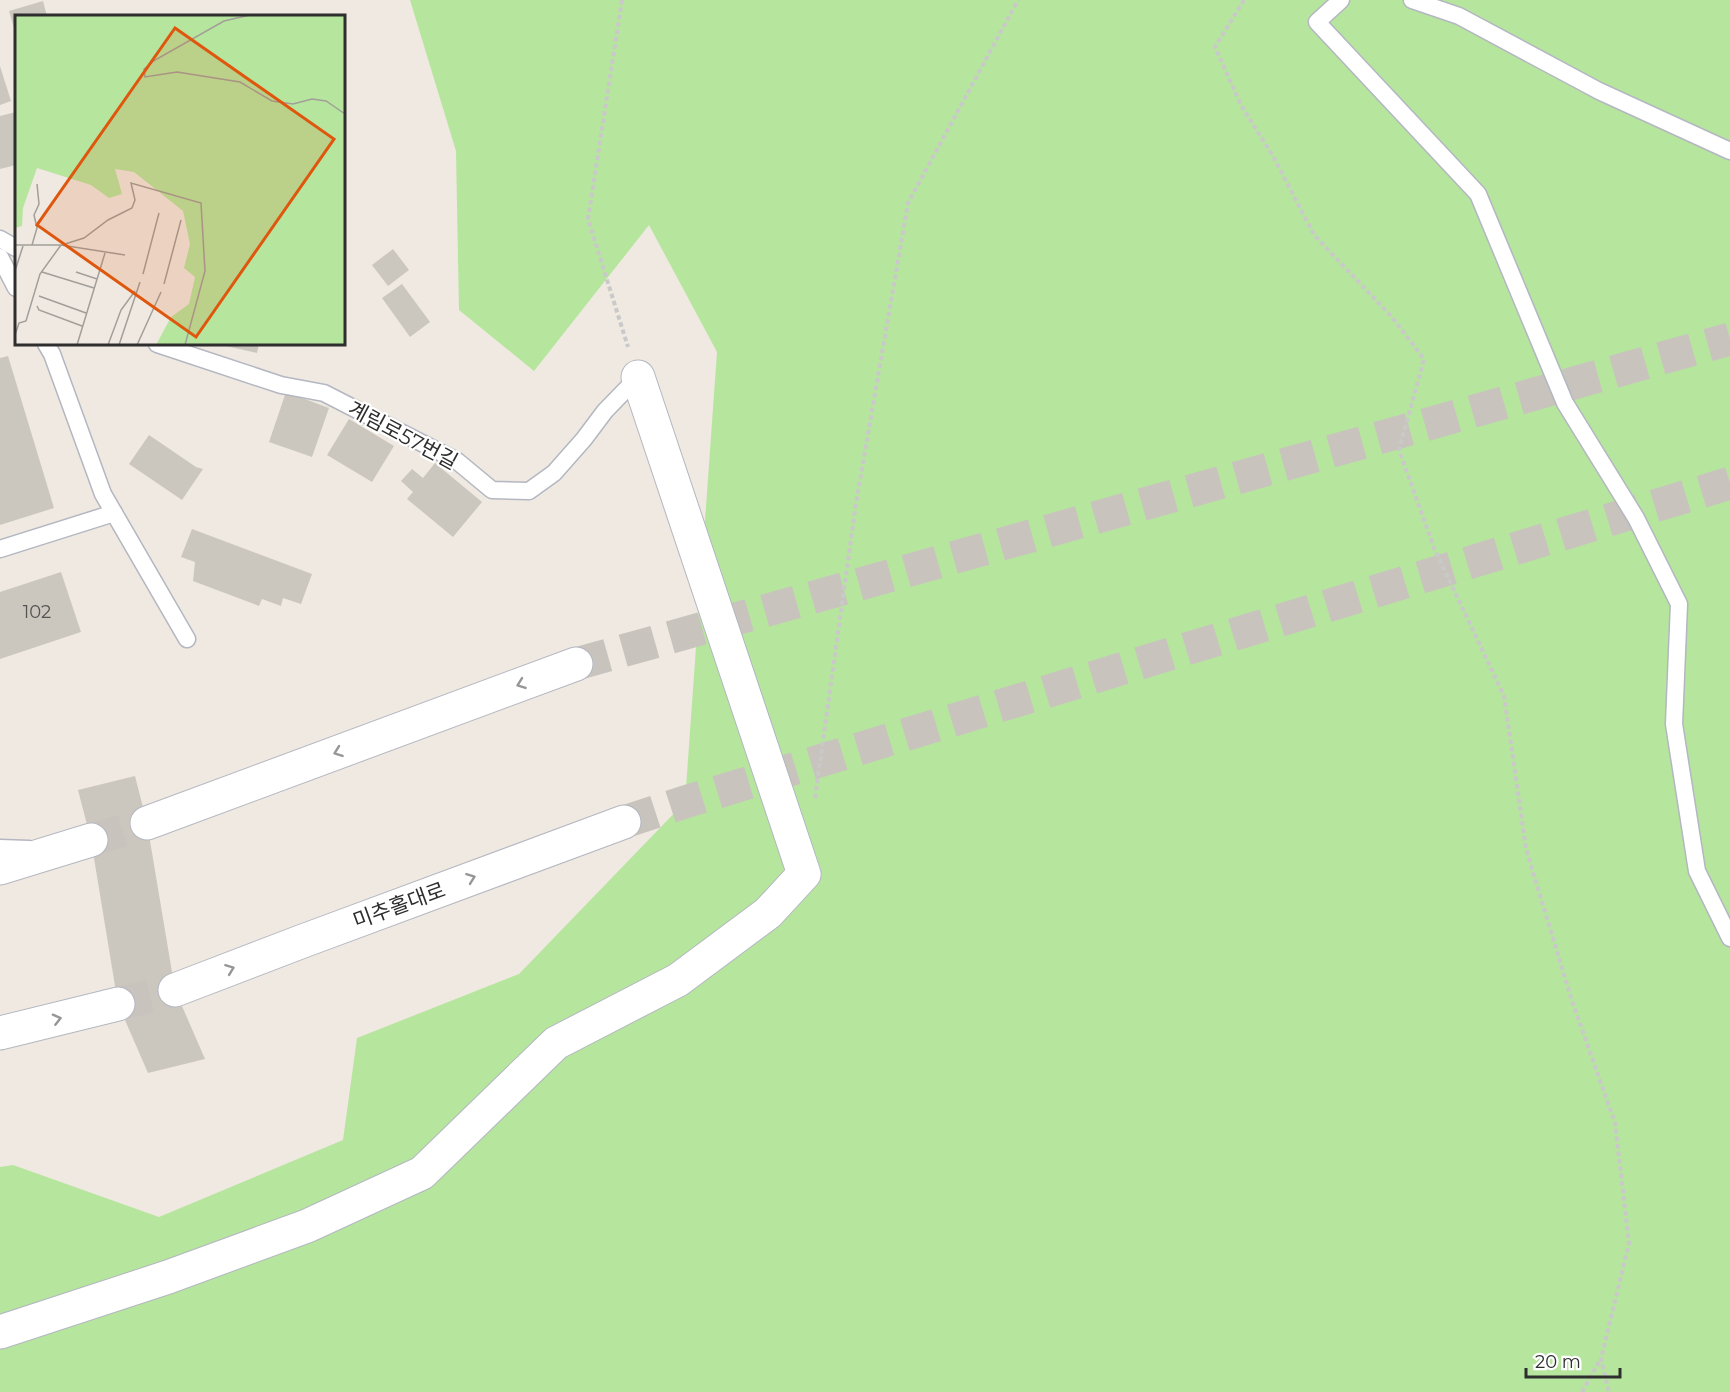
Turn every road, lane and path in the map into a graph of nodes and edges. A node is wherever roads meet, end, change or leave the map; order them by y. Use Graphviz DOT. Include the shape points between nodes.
graph roads {
  1 [pos="622,0"];
  2 [pos="1018,0"];
  3 [pos="1244,0"];
  4 [pos="1341,0"];
  5 [pos="1412,0"];
  6 [pos="1730,151"];
  7 [pos="0,239"];
  8 [pos="15,247"];
  9 [pos="0,257"];
  10 [pos="15,286"];
  11 [pos="47,345"];
  12 [pos="160,345"];
  13 [pos="638,377"];
  14 [pos="114,513"];
  15 [pos="0,549"];
  16 [pos="187,639"];
  17 [pos="576,664"];
  18 [pos="814,804"];
  19 [pos="624,822"];
  20 [pos="147,823"];
  21 [pos="77,845"];
  22 [pos="0,848"];
  23 [pos="0,868"];
  24 [pos="1730,938"];
  25 [pos="175,990"];
  26 [pos="118,1004"];
  27 [pos="0,1033"];
  28 [pos="0,1332"];
  29 [pos="1601,1359"];
  30 [pos="1582,1392"];
  31 [pos="1609,1392"];
  1 -- 13 [label="path" via="588,219"];
  2 -- 18 [label="path" via="908,203 856,503"];
  3 -- 29 [label="path" via="1215,47 1241,105 1274,156 1314,236 1391,316 1424,359 1399,450 1434,548 1504,696 1526,849 1572,1001 1615,1123 1629,1243"];
  4 -- 24 [label="lane" via="1317,22 1478,194 1565,403 1636,518 1679,604 1674,724 1697,871"];
  5 -- 6 [label="lane" via="1459,16 1599,91"];
  7 -- 8 [label="lane"];
  9 -- 10 [label="lane"];
  11 -- 14 [label="lane"];
  12 -- 13 [label="lane, 계림로57번길" via="281,385 324,393 457,461 492,490 529,491 554,473"];
  13 -- 28 [label="street" via="804,874 768,913 678,980 556,1043 422,1173 307,1226"];
  14 -- 15 [label="lane"];
  14 -- 16 [label="lane"];
  17 -- 20 [label="street, one-way"];
  25 -- 19 [label="street, 미추홀대로, one-way"];
  21 -- 22 [label="lane"];
  21 -- 23 [label="street"];
  27 -- 26 [label="street, one-way"];
  29 -- 30 [label="path"];
  29 -- 31 [label="path"];
}
